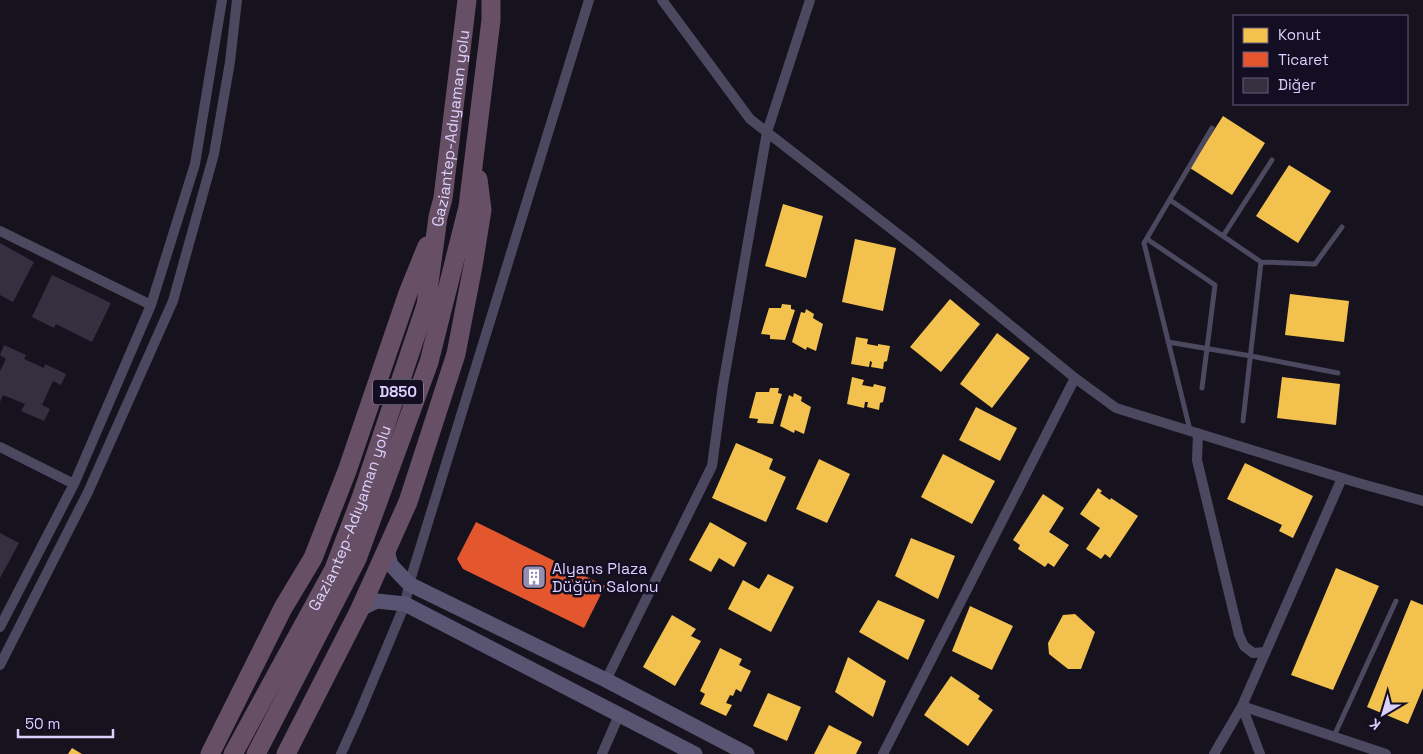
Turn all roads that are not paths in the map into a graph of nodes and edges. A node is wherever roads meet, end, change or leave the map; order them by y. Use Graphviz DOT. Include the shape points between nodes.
graph roads {
  1 [pos="222,0"];
  2 [pos="237,0"];
  3 [pos="467,0"];
  4 [pos="491,0"];
  5 [pos="588,0"];
  6 [pos="662,0"];
  7 [pos="810,0"];
  8 [pos="1212,128"];
  9 [pos="767,132"];
  10 [pos="474,156"];
  11 [pos="1272,160"];
  12 [pos="1170,200"];
  13 [pos="438,217"];
  14 [pos="1342,227"];
  15 [pos="0,230"];
  16 [pos="1223,236"];
  17 [pos="1147,239"];
  18 [pos="1261,262"];
  19 [pos="151,305"];
  20 [pos="1168,342"];
  21 [pos="1207,349"];
  22 [pos="1250,356"];
  23 [pos="1338,373"];
  24 [pos="1075,378"];
  25 [pos="1202,388"];
  26 [pos="1243,421"];
  27 [pos="1194,432"];
  28 [pos="0,447"];
  29 [pos="1342,478"];
  30 [pos="74,484"];
  31 [pos="1423,501"];
  32 [pos="387,551"];
  33 [pos="409,584"];
  34 [pos="1396,601"];
  35 [pos="404,604"];
  36 [pos="360,609"];
  37 [pos="0,627"];
  38 [pos="1266,652"];
  39 [pos="0,665"];
  40 [pos="606,680"];
  41 [pos="1242,706"];
  42 [pos="619,715"];
  43 [pos="1334,736"];
  44 [pos="210,754"];
  45 [pos="234,754"];
  46 [pos="256,754"];
  47 [pos="286,754"];
  48 [pos="341,754"];
  49 [pos="602,754"];
  50 [pos="695,754"];
  51 [pos="747,754"];
  52 [pos="883,754"];
  53 [pos="1214,754"];
  54 [pos="1260,754"];
  55 [pos="1386,754"];
  1 -- 19 [label="street" via="195,164"];
  2 -- 39 [label="street" via="214,154 173,301 88,492"];
  3 -- 13 [label="highway, Gaziantep-Adıyaman yolu / D850"];
  4 -- 10 [label="highway, Gaziantep-Adıyaman yolu / D850"];
  5 -- 33 [label="street"];
  6 -- 9 [label="street" via="750,119"];
  7 -- 9 [label="street"];
  8 -- 12 [label="lane"];
  9 -- 24 [label="street"];
  9 -- 40 [label="street" via="712,466"];
  10 -- 32 [label="highway" via="482,210 456,354 408,502"];
  10 -- 46 [label="highway, Gaziantep-Adıyaman yolu / D850" via="468,207 429,362 386,482 357,558"];
  11 -- 16 [label="lane"];
  12 -- 16 [label="lane"];
  12 -- 17 [label="lane"];
  13 -- 44 [label="highway" via="408,293 348,471 313,558"];
  13 -- 45 [label="highway, Gaziantep-Adıyaman yolu / D850" via="426,305 361,498 334,569"];
  14 -- 18 [label="lane" via="1315,264"];
  15 -- 19 [label="street"];
  16 -- 18 [label="lane"];
  17 -- 20 [label="lane" via="1144,243"];
  17 -- 21 [label="lane" via="1216,286"];
  18 -- 22 [label="lane"];
  19 -- 30 [label="street"];
  20 -- 21 [label="lane"];
  20 -- 27 [label="lane"];
  21 -- 22 [label="lane"];
  21 -- 25 [label="lane"];
  22 -- 23 [label="lane"];
  22 -- 26 [label="lane"];
  24 -- 27 [label="street" via="1116,408"];
  24 -- 52 [label="street"];
  27 -- 29 [label="street"];
  27 -- 38 [label="street" via="1197,460 1239,635 1244,646 1253,653"];
  28 -- 30 [label="street"];
  29 -- 31 [label="street"];
  29 -- 38 [label="street"];
  30 -- 37 [label="street"];
  32 -- 33 [label="street" via="391,565"];
  32 -- 36 [label="highway"];
  33 -- 35 [label="street"];
  33 -- 40 [label="street"];
  34 -- 43 [label="lane"];
  35 -- 36 [label="street" via="377,601"];
  35 -- 42 [label="street"];
  35 -- 48 [label="street"];
  36 -- 47 [label="highway"];
  38 -- 41 [label="street"];
  40 -- 51 [label="street"];
  41 -- 43 [label="street"];
  41 -- 53 [label="street"];
  41 -- 54 [label="street"];
  42 -- 49 [label="street"];
  42 -- 50 [label="street"];
  43 -- 55 [label="street"];
}
